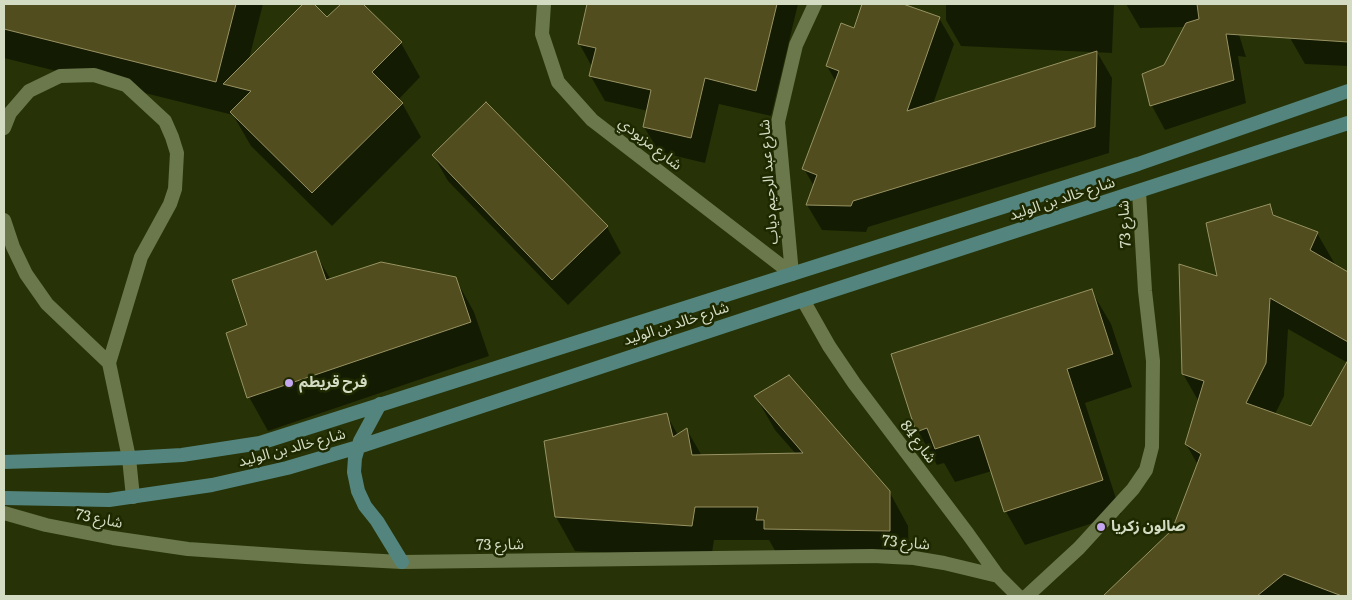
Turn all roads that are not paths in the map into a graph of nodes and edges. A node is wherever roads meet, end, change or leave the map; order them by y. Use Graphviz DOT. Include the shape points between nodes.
graph roads {
  1 [pos="544,4"];
  2 [pos="814,4"];
  3 [pos="1348,91"];
  4 [pos="1348,123"];
  5 [pos="4,128"];
  6 [pos="1139,192"];
  7 [pos="4,220"];
  8 [pos="792,274"];
  9 [pos="803,300"];
  10 [pos="108,363"];
  11 [pos="380,404"];
  12 [pos="358,447"];
  13 [pos="129,458"];
  14 [pos="4,462"];
  15 [pos="133,497"];
  16 [pos="4,498"];
  17 [pos="4,512"];
  18 [pos="402,562"];
  19 [pos="998,576"];
  20 [pos="1018,596"];
  21 [pos="1027,596"];
  1 -- 8 [label="street, شارع مزبودي" via="542,34 558,82 592,120"];
  2 -- 8 [label="street, شارع عبد الرحيم دياب" via="796,45 778,122"];
  3 -- 8 [label="main road, شارع خالد بن الوليد" via="1138,164"];
  4 -- 6 [label="main road, شارع خالد بن الوليد"];
  5 -- 10 [label="street" via="10,113 29,91 60,76 94,75 126,85 165,121 177,153 175,189 141,257"];
  6 -- 9 [label="main road, شارع خالد بن الوليد"];
  6 -- 21 [label="street, شارع 73" via="1153,362 1152,447 1146,470 1133,489 1079,548"];
  7 -- 10 [label="street" via="26,274 47,304"];
  8 -- 11 [label="main road, شارع خالد بن الوليد"];
  9 -- 12 [label="main road, شارع خالد بن الوليد"];
  9 -- 19 [label="street, شارع 84" via="854,383"];
  10 -- 13 [label="street"];
  11 -- 12 [label="main road"];
  11 -- 13 [label="main road, شارع خالد بن الوليد" via="260,443 182,455"];
  12 -- 15 [label="main road, شارع خالد بن الوليد" via="212,485"];
  12 -- 18 [label="main road" via="354,472 358,491"];
  13 -- 14 [label="main road, شارع خالد بن الوليد"];
  13 -- 15 [label="street"];
  15 -- 16 [label="main road, شارع خالد بن الوليد" via="109,500"];
  17 -- 18 [label="street, شارع 73" via="46,525 188,549"];
  18 -- 19 [label="street, شارع 73" via="872,556 914,558"];
  19 -- 20 [label="street, شارع 84"];
}
